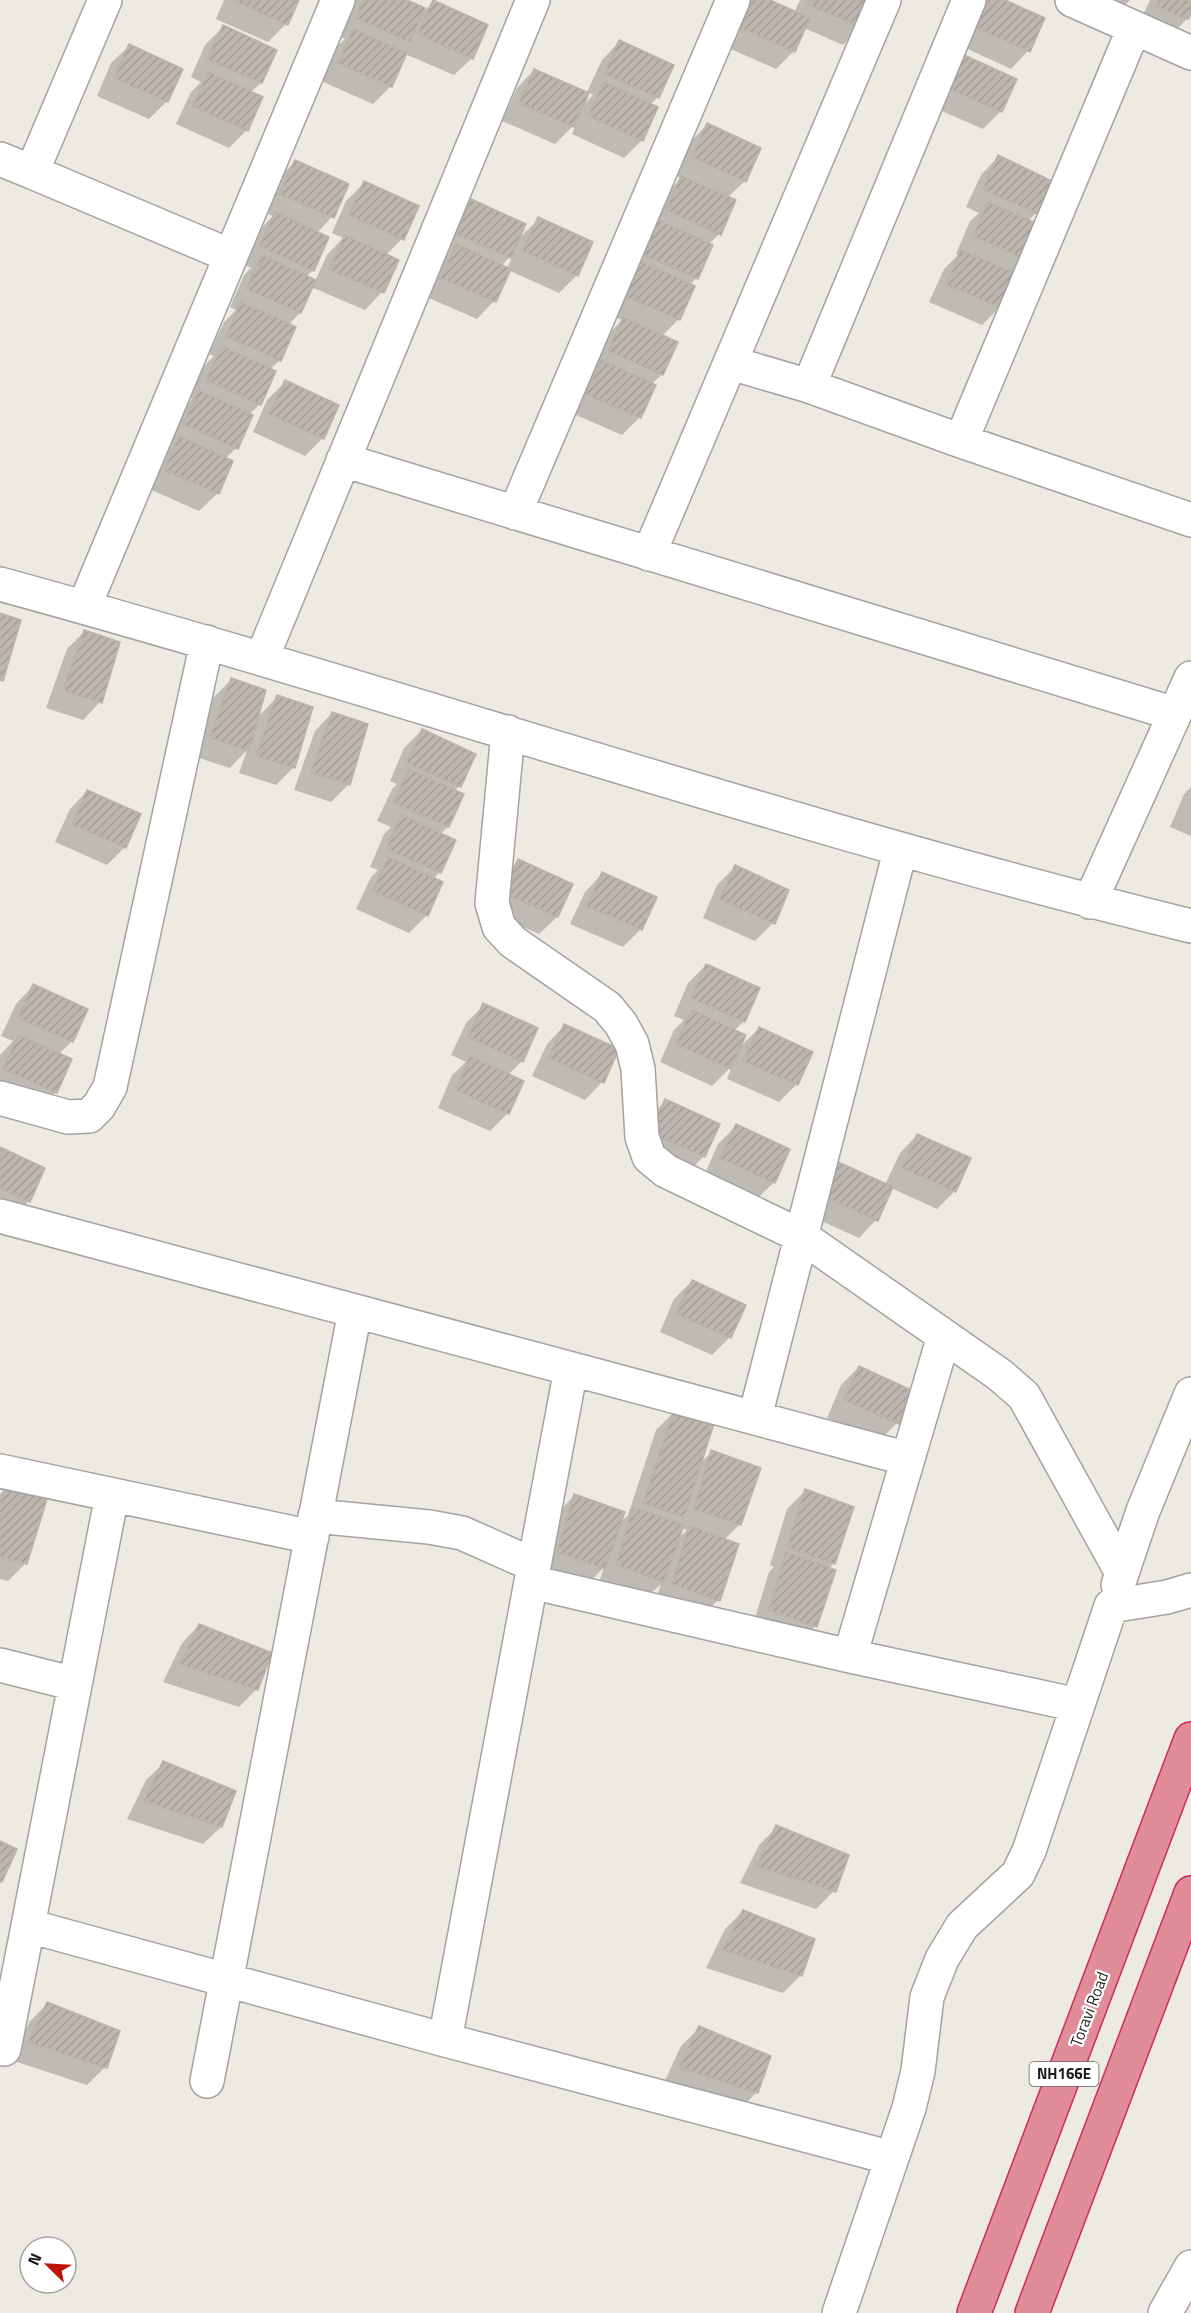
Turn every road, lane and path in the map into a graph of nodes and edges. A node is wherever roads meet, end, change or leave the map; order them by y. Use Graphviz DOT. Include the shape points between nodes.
graph roads {
  1 [pos="105,0"];
  2 [pos="338,0"];
  3 [pos="533,0"];
  4 [pos="733,0"];
  5 [pos="884,0"];
  6 [pos="969,0"];
  7 [pos="1072,0"];
  8 [pos="1134,28"];
  9 [pos="1191,53"];
  10 [pos="0,159"];
  11 [pos="32,172"];
  12 [pos="231,256"];
  13 [pos="731,363"];
  14 [pos="809,386"];
  15 [pos="962,441"];
  16 [pos="343,460"];
  17 [pos="515,513"];
  18 [pos="1191,520"];
  19 [pos="650,554"];
  20 [pos="0,584"];
  21 [pos="84,607"];
  22 [pos="207,642"];
  23 [pos="262,658"];
  24 [pos="1191,678"];
  25 [pos="1175,714"];
  26 [pos="508,732"];
  27 [pos="900,851"];
  28 [pos="1090,902"];
  29 [pos="1191,926"];
  30 [pos="0,1098"];
  31 [pos="0,1216"];
  32 [pos="801,1236"];
  33 [pos="355,1311"];
  34 [pos="944,1336"];
  35 [pos="571,1369"];
  36 [pos="1191,1394"];
  37 [pos="755,1417"];
  38 [pos="908,1459"];
  39 [pos="0,1471"];
  40 [pos="112,1495"];
  41 [pos="314,1526"];
  42 [pos="1122,1573"];
  43 [pos="532,1574"];
  44 [pos="1191,1590"];
  45 [pos="1111,1606"];
  46 [pos="850,1656"];
  47 [pos="0,1665"];
  48 [pos="75,1684"];
  49 [pos="1078,1705"];
  50 [pos="1191,1739"];
  51 [pos="1191,1893"];
  52 [pos="29,1926"];
  53 [pos="227,1981"];
  54 [pos="445,2040"];
  55 [pos="4,2049"];
  56 [pos="207,2081"];
  57 [pos="892,2157"];
  58 [pos="1191,2267"];
  59 [pos="839,2313"];
  60 [pos="974,2313"];
  61 [pos="1032,2313"];
  62 [pos="1165,2313"];
  1 -- 11 [label="street"];
  2 -- 12 [label="street"];
  3 -- 16 [label="street"];
  4 -- 17 [label="street"];
  5 -- 13 [label="street"];
  6 -- 14 [label="street"];
  7 -- 8 [label="street"];
  8 -- 9 [label="street"];
  8 -- 15 [label="street"];
  10 -- 11 [label="street"];
  11 -- 12 [label="street"];
  12 -- 21 [label="street"];
  13 -- 14 [label="street"];
  13 -- 19 [label="street"];
  14 -- 15 [label="street"];
  15 -- 18 [label="street"];
  16 -- 17 [label="street"];
  16 -- 23 [label="street"];
  17 -- 19 [label="street"];
  19 -- 25 [label="street"];
  20 -- 21 [label="street"];
  21 -- 22 [label="street"];
  22 -- 23 [label="street"];
  22 -- 30 [label="street" via="110,1087 90,1116 68,1117"];
  23 -- 26 [label="street"];
  24 -- 25 [label="street"];
  25 -- 28 [label="street"];
  26 -- 27 [label="street"];
  26 -- 32 [label="street" via="492,903 499,927 513,942 607,1008 621,1024 632,1044 638,1069 642,1137 649,1157 666,1171"];
  27 -- 28 [label="street"];
  27 -- 32 [label="street"];
  28 -- 29 [label="street"];
  31 -- 33 [label="street"];
  32 -- 34 [label="street"];
  32 -- 37 [label="street"];
  33 -- 35 [label="street"];
  33 -- 41 [label="street"];
  34 -- 38 [label="street"];
  34 -- 42 [label="street" via="1024,1396"];
  35 -- 37 [label="street"];
  35 -- 43 [label="street"];
  36 -- 42 [label="street"];
  37 -- 38 [label="street"];
  38 -- 46 [label="street"];
  39 -- 40 [label="street"];
  40 -- 41 [label="street"];
  40 -- 48 [label="street"];
  41 -- 43 [label="street" via="429,1527 462,1533"];
  41 -- 53 [label="street"];
  42 -- 45 [label="street"];
  43 -- 46 [label="street"];
  43 -- 54 [label="street"];
  44 -- 45 [label="street"];
  45 -- 49 [label="street"];
  46 -- 49 [label="street"];
  47 -- 48 [label="street"];
  48 -- 52 [label="street"];
  49 -- 57 [label="street" via="1018,1874 962,1926 942,1959 927,1997 918,2071"];
  50 -- 60 [label="highway, Toravi Road / NH166E"];
  51 -- 61 [label="highway, NH166E"];
  52 -- 53 [label="street"];
  52 -- 55 [label="street"];
  53 -- 54 [label="street"];
  53 -- 56 [label="street"];
  54 -- 57 [label="street"];
  57 -- 59 [label="street"];
  58 -- 62 [label="street"];
}
